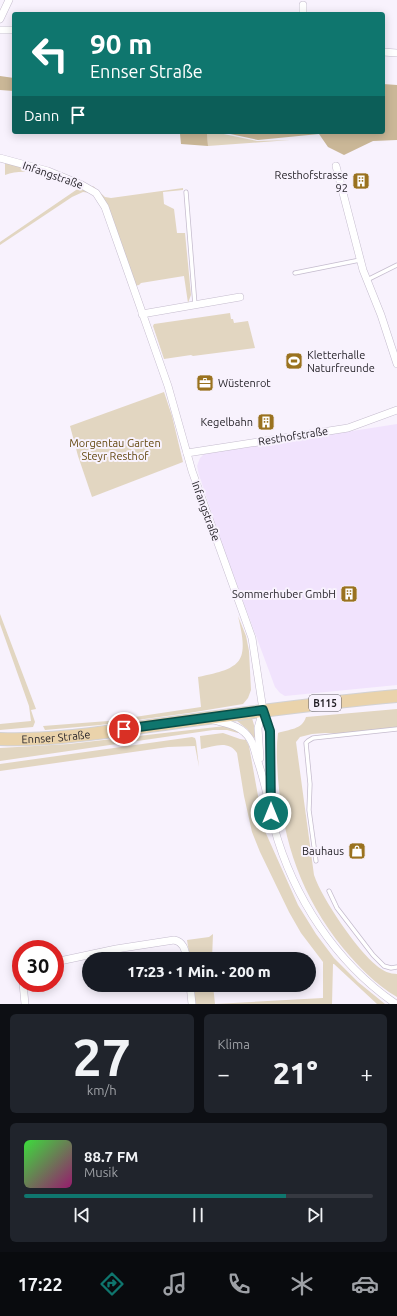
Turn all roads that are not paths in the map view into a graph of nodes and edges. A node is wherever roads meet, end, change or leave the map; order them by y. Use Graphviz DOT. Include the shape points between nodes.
graph roads {
  1 [pos="9,0"];
  2 [pos="303,5"];
  3 [pos="302,12"];
  4 [pos="0,18"];
  5 [pos="0,30"];
  6 [pos="12,30"];
  7 [pos="385,52"];
  8 [pos="397,52"];
  9 [pos="0,158"];
  10 [pos="336,166"];
  11 [pos="186,192"];
  12 [pos="360,260"];
  13 [pos="397,265"];
  14 [pos="295,273"];
  15 [pos="367,280"];
  16 [pos="240,297"];
  17 [pos="195,305"];
  18 [pos="142,314"];
  19 [pos="397,364"];
  20 [pos="397,410"];
  21 [pos="187,453"];
  22 [pos="397,696"];
  23 [pos="263,710"];
  24 [pos="205,718"];
  25 [pos="397,729"];
  26 [pos="0,739"];
  27 [pos="262,773"];
  28 [pos="271,813"];
  29 [pos="316,861"];
  30 [pos="329,891"];
  31 [pos="102,952"];
  32 [pos="185,952"];
  33 [pos="82,956"];
  34 [pos="64,960"];
  35 [pos="397,967"];
  36 [pos="24,992"];
  37 [pos="191,992"];
  38 [pos="25,1004"];
  39 [pos="192,1004"];
  40 [pos="396,1004"];
  1 -- 4 [label="street"];
  2 -- 3 [label="street"];
  5 -- 6 [label="street"];
  7 -- 8 [label="street"];
  9 -- 18 [label="street, Infangstraße" via="48,171 96,193 108,215"];
  10 -- 12 [label="street"];
  11 -- 17 [label="lane"];
  12 -- 14 [label="lane"];
  12 -- 15 [label="street"];
  13 -- 15 [label="lane"];
  15 -- 19 [label="street"];
  16 -- 17 [label="street"];
  17 -- 18 [label="street"];
  18 -- 21 [label="street, Infangstraße" via="174,405"];
  20 -- 21 [label="street, Resthofstraße" via="348,428"];
  21 -- 23 [label="street, Infangstraße" via="252,638"];
  22 -- 23 [label="main road, Ennser Straße / B115"];
  23 -- 24 [label="main road, Ennser Straße / B115"];
  23 -- 27 [label="street" via="258,732"];
  23 -- 28 [label="street" via="270,731"];
  24 -- 26 [label="main road, Ennser Straße / B115" via="40,739"];
  24 -- 27 [label="street" via="234,725 242,730 252,742"];
  25 -- 29 [label="lane" via="313,738 306,743 310,784 309,810"];
  27 -- 28 [label="street"];
  28 -- 40 [label="street" via="292,876 316,920 359,974"];
  30 -- 35 [label="lane" via="337,908 373,955 384,966"];
  31 -- 32 [label="street" via="174,940 183,944"];
  33 -- 34 [label="street"];
  36 -- 38 [label="street"];
  37 -- 39 [label="street"];
}
